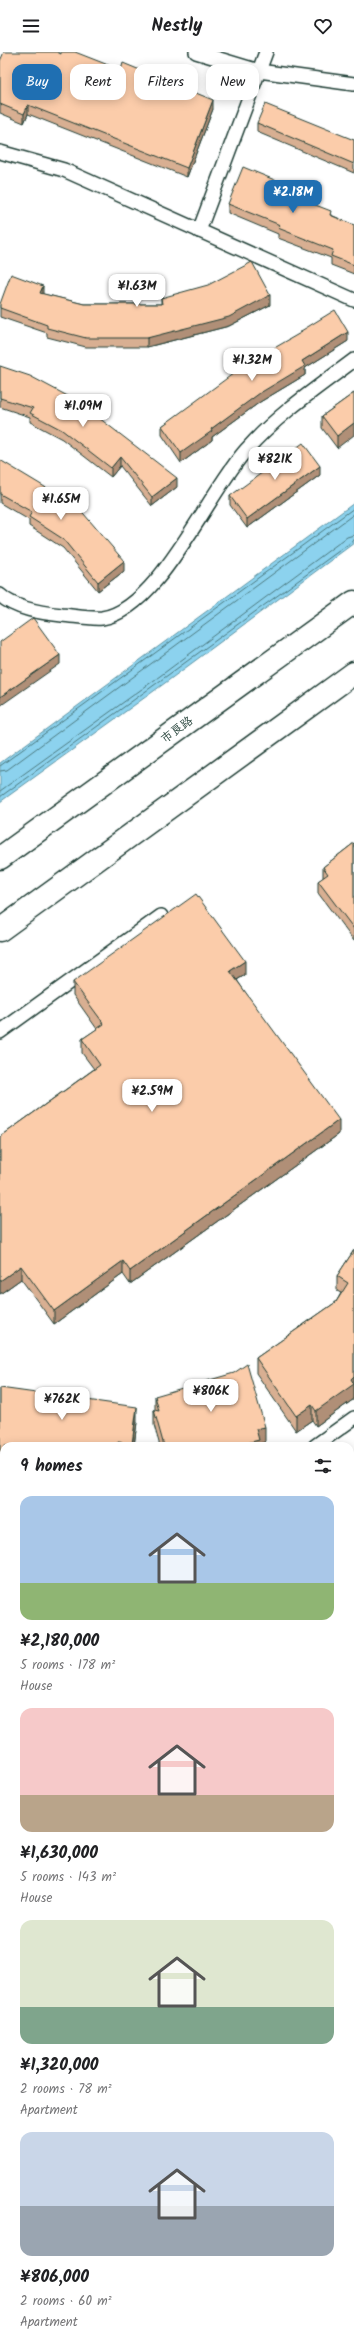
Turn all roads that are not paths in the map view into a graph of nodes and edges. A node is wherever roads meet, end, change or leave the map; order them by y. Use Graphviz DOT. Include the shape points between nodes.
graph roads {
  1 [pos="196,52"];
  2 [pos="266,52"];
  3 [pos="236,64"];
  4 [pos="259,71"];
  5 [pos="354,84"];
  6 [pos="248,100"];
  7 [pos="0,152"];
  8 [pos="199,231"];
  9 [pos="354,300"];
  10 [pos="354,360"];
  11 [pos="0,595"];
  12 [pos="354,602"];
  13 [pos="354,673"];
  14 [pos="0,858"];
  15 [pos="161,916"];
  16 [pos="0,930"];
  17 [pos="0,1032"];
  18 [pos="354,1418"];
  19 [pos="321,1442"];
  1 -- 3 [label="lane"];
  2 -- 4 [label="lane"];
  4 -- 5 [label="lane"];
  6 -- 8 [label="lane"];
  7 -- 8 [label="lane" via="64,170"];
  8 -- 9 [label="lane"];
  10 -- 11 [label="lane" via="291,406 246,449 200,514 171,563 148,588 121,611 102,618 50,614 8,603"];
  12 -- 14 [label="main road, 市良路"];
  13 -- 16 [label="main road"];
  15 -- 17 [label="lane"];
  18 -- 19 [label="lane"];
}
